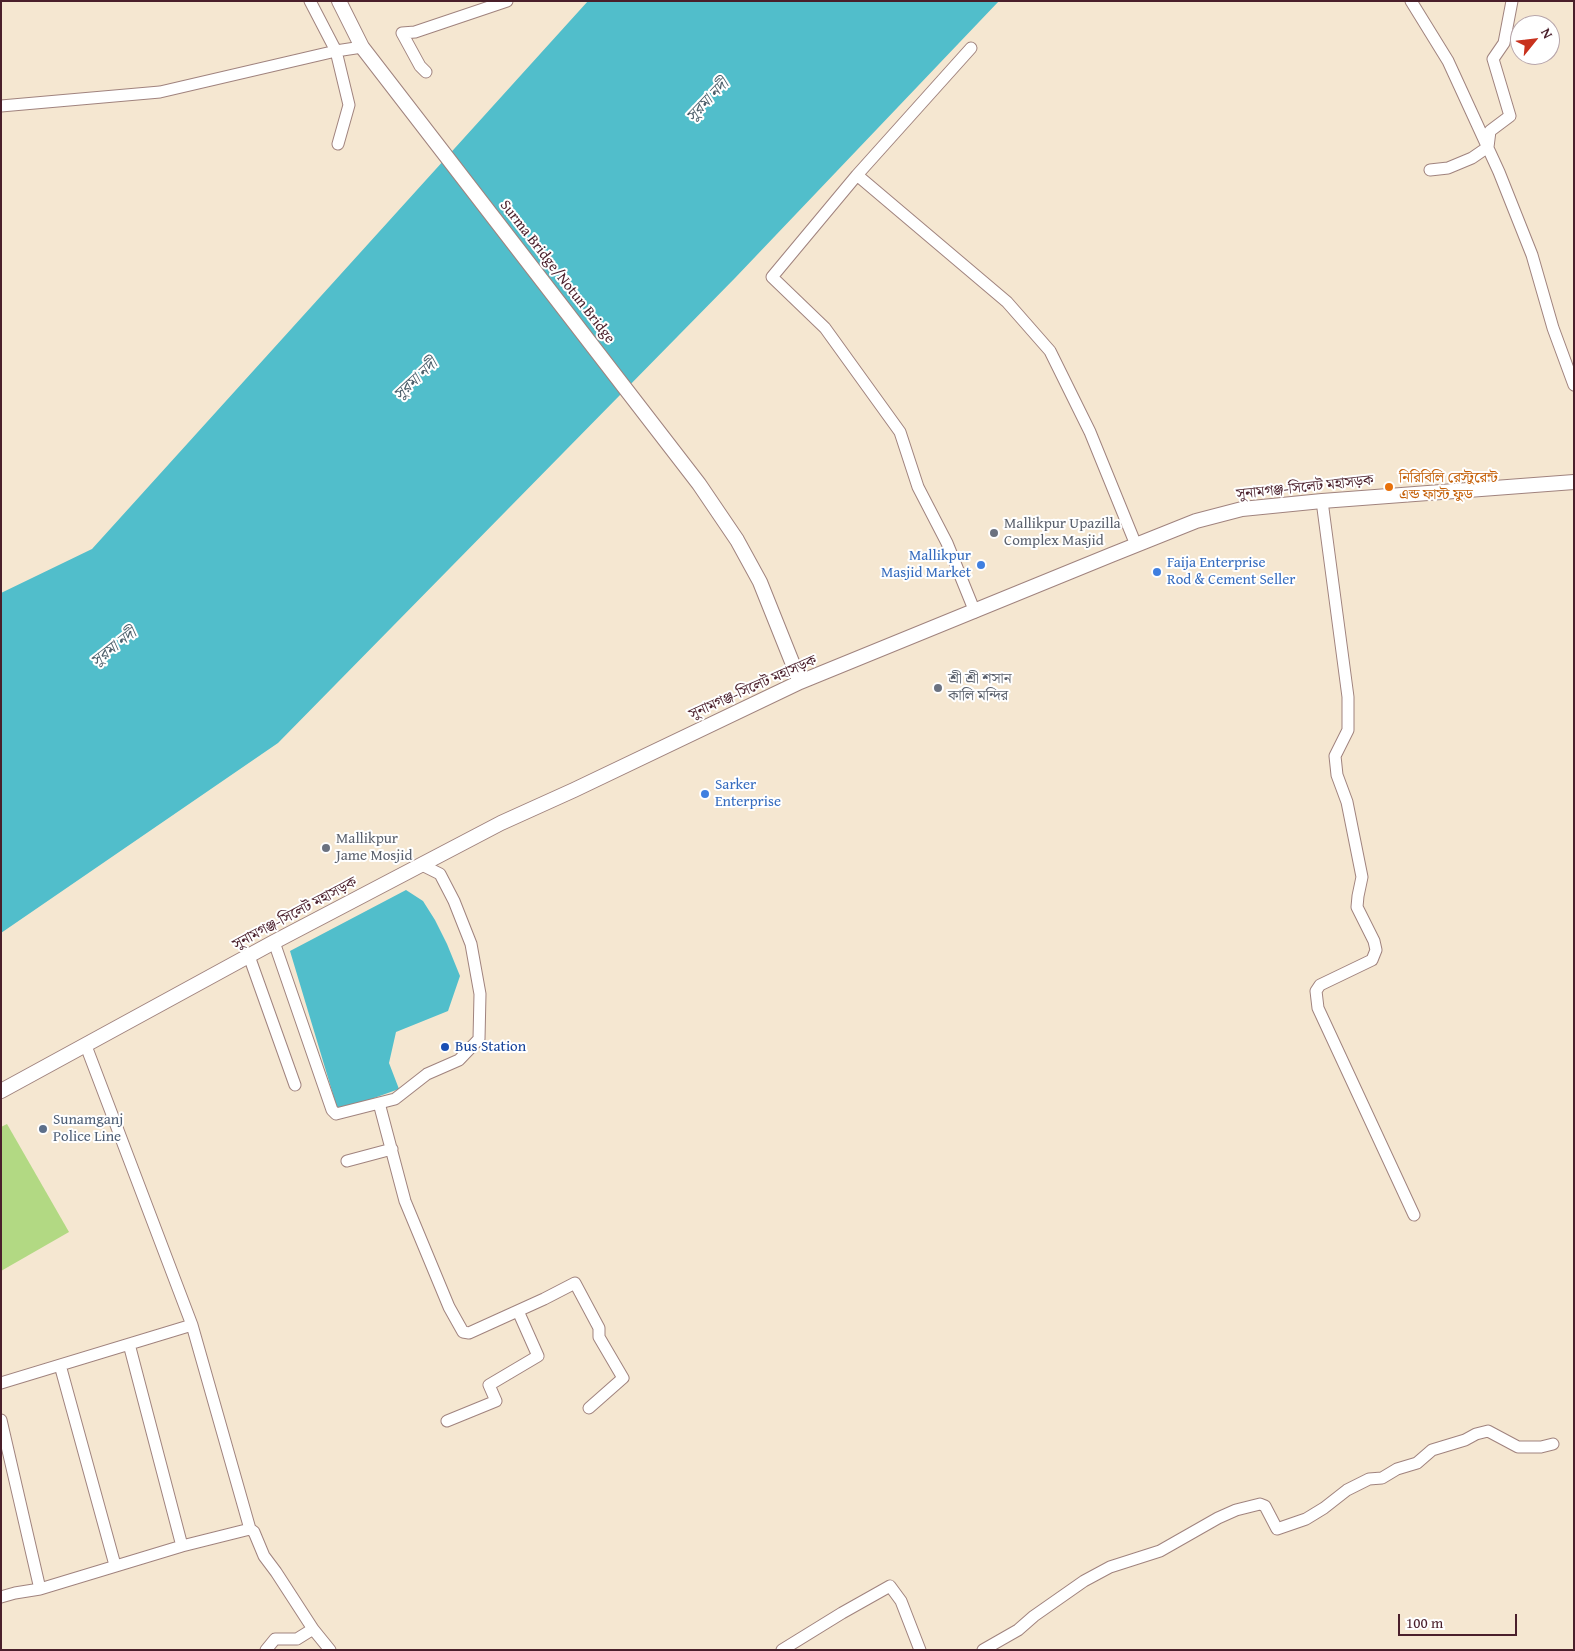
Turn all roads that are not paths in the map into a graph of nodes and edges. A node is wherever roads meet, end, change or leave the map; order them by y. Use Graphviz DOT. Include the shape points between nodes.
graph roads {
  1 [pos="310,1"];
  2 [pos="339,1"];
  3 [pos="507,1"];
  4 [pos="1411,1"];
  5 [pos="1512,1"];
  6 [pos="362,47"];
  7 [pos="971,48"];
  8 [pos="336,51"];
  9 [pos="426,72"];
  10 [pos="1,106"];
  11 [pos="338,144"];
  12 [pos="1488,147"];
  13 [pos="1430,170"];
  14 [pos="857,175"];
  15 [pos="1574,385"];
  16 [pos="1574,482"];
  17 [pos="1322,501"];
  18 [pos="1136,545"];
  19 [pos="975,612"];
  20 [pos="800,682"];
  21 [pos="422,865"];
  22 [pos="274,942"];
  23 [pos="249,956"];
  24 [pos="86,1046"];
  25 [pos="295,1085"];
  26 [pos="1,1091"];
  27 [pos="379,1103"];
  28 [pos="392,1149"];
  29 [pos="347,1161"];
  30 [pos="1414,1215"];
  31 [pos="518,1311"];
  32 [pos="192,1325"];
  33 [pos="130,1344"];
  34 [pos="60,1365"];
  35 [pos="1,1383"];
  36 [pos="589,1408"];
  37 [pos="1,1420"];
  38 [pos="447,1421"];
  39 [pos="1554,1444"];
  40 [pos="250,1529"];
  41 [pos="182,1546"];
  42 [pos="115,1565"];
  43 [pos="40,1589"];
  44 [pos="1,1597"];
  45 [pos="313,1629"];
  46 [pos="266,1650"];
  47 [pos="330,1650"];
  48 [pos="782,1650"];
  49 [pos="920,1650"];
  50 [pos="983,1650"];
  1 -- 8 [label="street"];
  2 -- 6 [label="main road, Surma Bridge/Notun Bridge"];
  3 -- 9 [label="street" via="415,32 402,33"];
  4 -- 12 [label="street" via="1448,61"];
  5 -- 12 [label="street" via="1504,43 1493,59 1510,116 1490,131"];
  6 -- 8 [label="street"];
  6 -- 20 [label="main road, Surma Bridge/Notun Bridge" via="699,484 737,540 760,582"];
  7 -- 14 [label="street"];
  8 -- 10 [label="street" via="160,92"];
  8 -- 11 [label="street" via="349,105"];
  12 -- 13 [label="street" via="1448,168"];
  12 -- 15 [label="street" via="1532,255"];
  14 -- 18 [label="street" via="1007,302 1050,351 1090,432"];
  14 -- 19 [label="street" via="772,277 825,328 900,432 918,487 947,543"];
  16 -- 17 [label="main road, সুনামগঞ্জ-সিলেট মহাসড়ক"];
  17 -- 18 [label="main road, সুনামগঞ্জ-সিলেট মহাসড়ক" via="1242,509 1196,521"];
  17 -- 30 [label="street" via="1348,696 1348,730 1335,756 1337,775 1347,802 1362,877 1357,908 1376,950 1372,960 1320,985 1316,991 1318,1008"];
  18 -- 19 [label="main road, সুনামগঞ্জ-সিলেট মহাসড়ক"];
  19 -- 20 [label="main road, সুনামগঞ্জ-সিলেট মহাসড়ক"];
  20 -- 21 [label="main road, সুনামগঞ্জ-সিলেট মহাসড়ক" via="501,823"];
  21 -- 22 [label="main road, সুনামগঞ্জ-সিলেট মহাসড়ক"];
  21 -- 27 [label="street" via="440,874 471,944 480,994 479,1039 459,1060 428,1074 395,1099"];
  22 -- 23 [label="main road, সুনামগঞ্জ-সিলেট মহাসড়ক"];
  22 -- 27 [label="street" via="332,1110 336,1114"];
  23 -- 24 [label="main road, সুনামগঞ্জ-সিলেট মহাসড়ক"];
  23 -- 25 [label="street"];
  24 -- 26 [label="main road, সুনামগঞ্জ-সিলেট মহাসড়ক"];
  24 -- 32 [label="street"];
  27 -- 28 [label="street"];
  28 -- 29 [label="street"];
  28 -- 31 [label="street" via="405,1201 463,1332 469,1333"];
  31 -- 36 [label="street" via="575,1283 599,1328 599,1337 623,1378"];
  31 -- 38 [label="street" via="538,1356 489,1385 496,1401"];
  32 -- 33 [label="street"];
  32 -- 40 [label="street"];
  33 -- 34 [label="street"];
  33 -- 41 [label="street"];
  34 -- 35 [label="street"];
  34 -- 42 [label="street"];
  37 -- 43 [label="street"];
  39 -- 50 [label="street" via="1518,1447 1488,1431 1476,1434 1432,1450 1417,1463 1382,1478 1369,1479 1347,1490 1306,1519 1277,1529 1265,1506 1260,1504 1236,1510 1160,1551 1110,1567"];
  40 -- 41 [label="street"];
  40 -- 45 [label="street" via="264,1556"];
  41 -- 42 [label="street"];
  42 -- 43 [label="street"];
  43 -- 44 [label="street"];
  45 -- 46 [label="street" via="296,1639 275,1639"];
  45 -- 47 [label="street"];
  48 -- 49 [label="street" via="890,1586 902,1601"];
}
